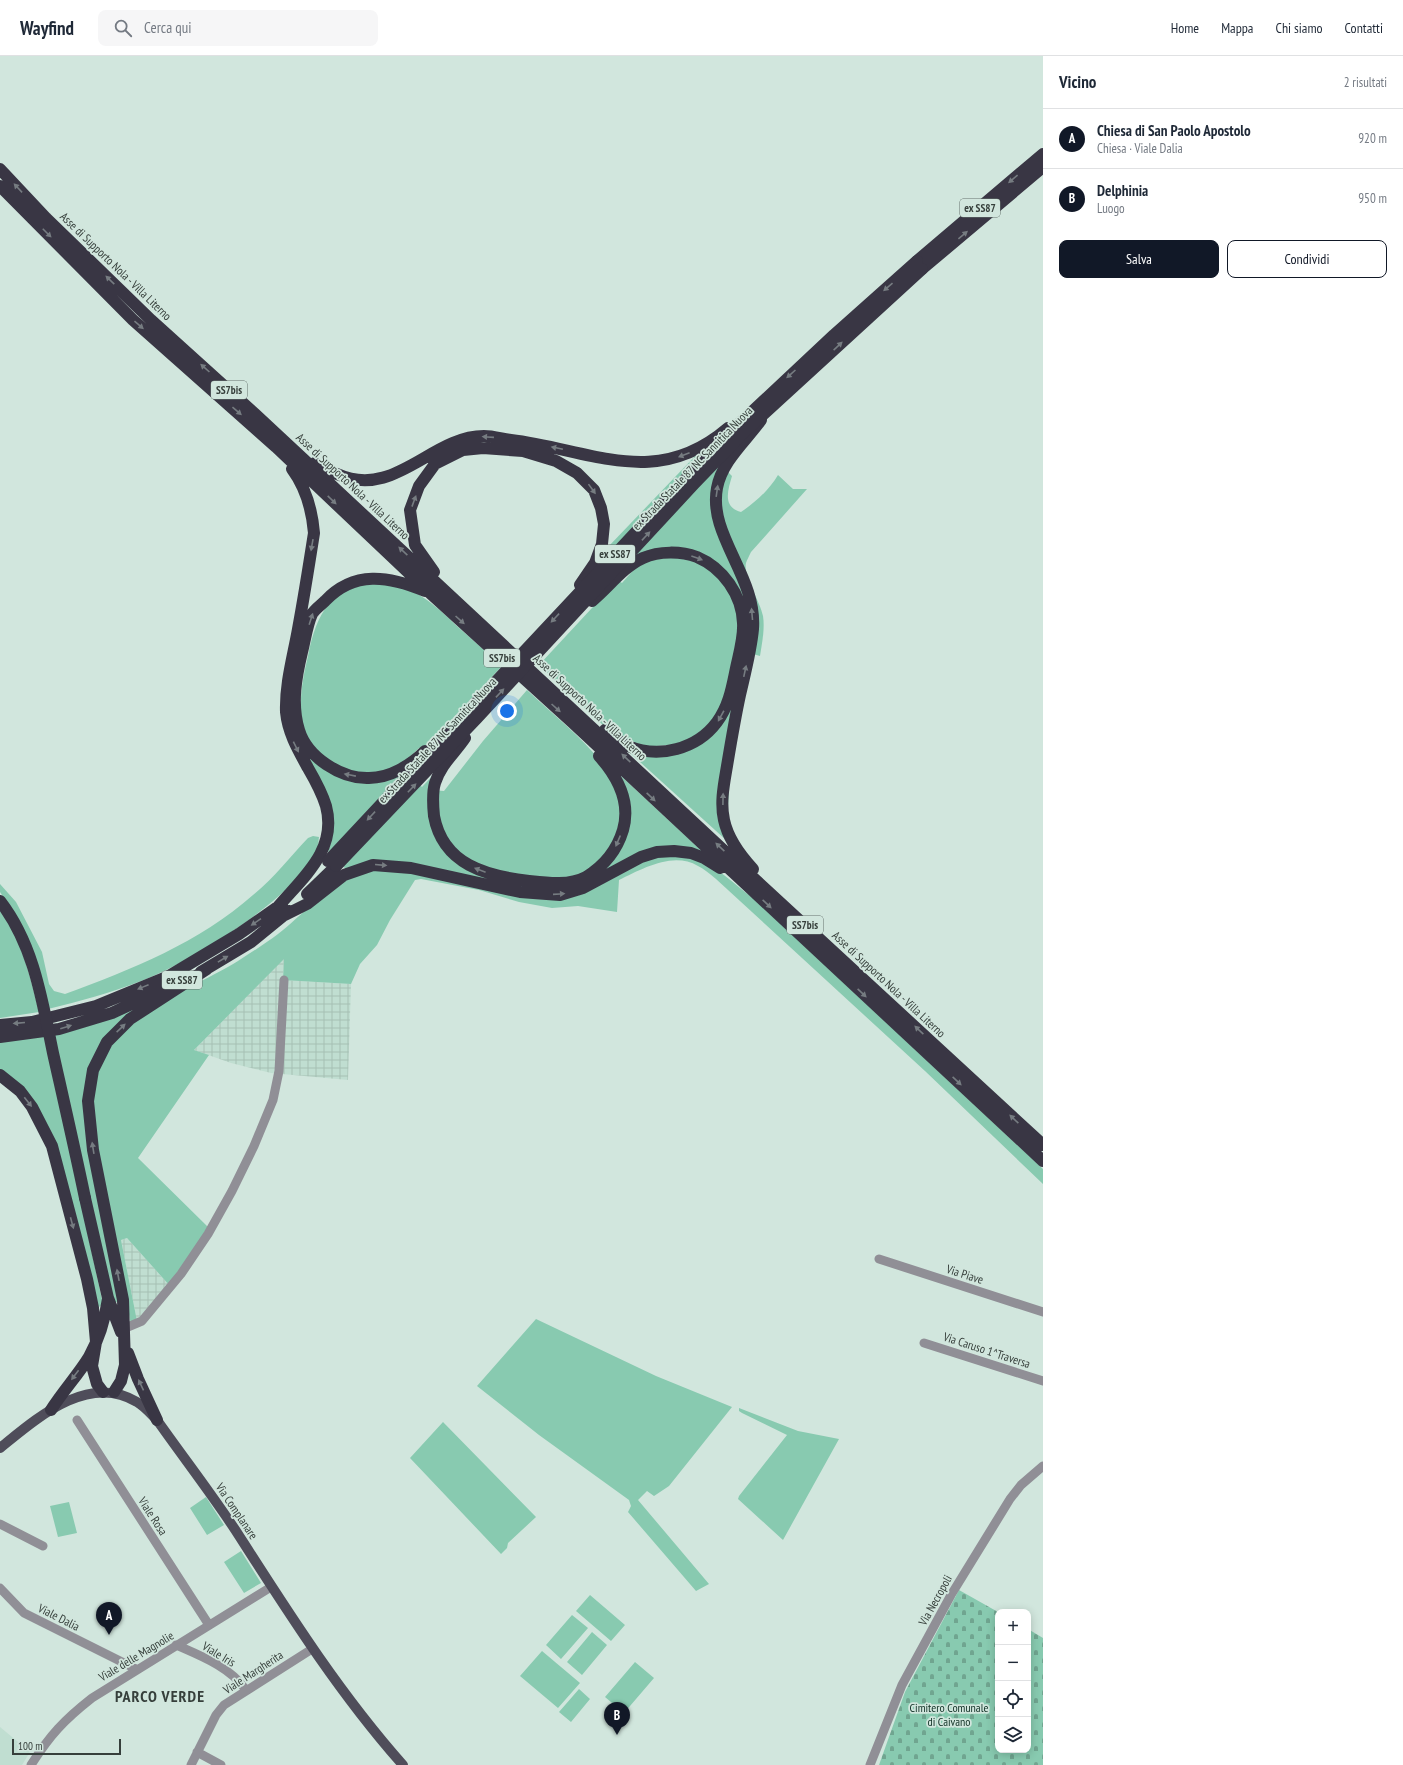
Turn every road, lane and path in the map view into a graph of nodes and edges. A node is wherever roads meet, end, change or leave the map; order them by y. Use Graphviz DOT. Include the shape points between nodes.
graph roads {
  1 [pos="1043,154"];
  2 [pos="1043,167"];
  3 [pos="0,169"];
  4 [pos="0,186"];
  5 [pos="920,265"];
  6 [pos="764,407"];
  7 [pos="255,414"];
  8 [pos="276,446"];
  9 [pos="525,447"];
  10 [pos="431,594"];
  11 [pos="567,605"];
  12 [pos="463,606"];
  13 [pos="569,619"];
  14 [pos="744,653"];
  15 [pos="297,655"];
  16 [pos="568,704"];
  17 [pos="477,718"];
  18 [pos="572,722"];
  19 [pos="446,736"];
  20 [pos="336,868"];
  21 [pos="748,887"];
  22 [pos="0,901"];
  23 [pos="280,912"];
  24 [pos="802,922"];
  25 [pos="207,969"];
  26 [pos="284,980"];
  27 [pos="0,1025"];
  28 [pos="0,1037"];
  29 [pos="0,1075"];
  30 [pos="1043,1145"];
  31 [pos="1043,1161"];
  32 [pos="879,1259"];
  33 [pos="108,1298"];
  34 [pos="1043,1312"];
  35 [pos="123,1329"];
  36 [pos="96,1342"];
  37 [pos="125,1343"];
  38 [pos="924,1343"];
  39 [pos="1043,1381"];
  40 [pos="108,1392"];
  41 [pos="51,1410"];
  42 [pos="77,1420"];
  43 [pos="157,1420"];
  44 [pos="0,1448"];
  45 [pos="1043,1466"];
  46 [pos="0,1524"];
  47 [pos="43,1546"];
  48 [pos="271,1587"];
  49 [pos="0,1588"];
  50 [pos="209,1625"];
  51 [pos="176,1645"];
  52 [pos="312,1649"];
  53 [pos="136,1669"];
  54 [pos="246,1690"];
  55 [pos="197,1752"];
  56 [pos="871,1764"];
  57 [pos="31,1765"];
  58 [pos="191,1765"];
  59 [pos="221,1765"];
  60 [pos="403,1765"];
  1 -- 5 [label="highway, ex Strada Statale 87 NC Sannitica Nuova / ex SS87, one-way"];
  5 -- 2 [label="highway, ex Strada Statale 87 NC Sannitica Nuova / ex SS87, one-way"];
  7 -- 3 [label="highway, Asse di Supporto Nola - Villa Literno / SS7bis, one-way" via="151,320 46,218"];
  4 -- 8 [label="highway, Asse di Supporto Nola - Villa Literno / SS7bis, one-way" via="133,320"];
  5 -- 6 [label="highway, ex Strada Statale 87 NC Sannitica Nuova / ex SS87, bridge" via="834,335"];
  6 -- 9 [label="highway, one-way, bridge" via="745,413 718,436 673,459 649,462 620,461"];
  6 -- 11 [label="highway, ex Strada Statale 87 NC Sannitica Nuova / ex SS87, bridge" via="723,439"];
  13 -- 6 [label="highway, ex Strada Statale 87 NC Sannitica Nuova / ex SS87, one-way, bridge"];
  14 -- 6 [label="highway, one-way, bridge" via="753,629 751,602 741,572 720,529 715,501 722,472 732,455 752,433"];
  9 -- 7 [label="highway, one-way" via="484,436 463,440 443,448 377,480 348,479 320,467"];
  12 -- 7 [label="highway, Asse di Supporto Nola - Villa Literno / SS7bis, one-way"];
  8 -- 10 [label="highway, Asse di Supporto Nola - Villa Literno / SS7bis, one-way"];
  8 -- 15 [label="highway, one-way" via="301,480 312,509 314,533"];
  9 -- 11 [label="highway, one-way, bridge" via="577,473 594,490 601,508 604,524 602,544 595,563"];
  12 -- 9 [label="highway, one-way" via="430,568 415,545 410,510 419,486 435,464 463,450"];
  15 -- 10 [label="highway, one-way" via="313,614 333,592 356,580 404,583"];
  10 -- 18 [label="highway, Asse di Supporto Nola - Villa Literno / SS7bis, one-way"];
  11 -- 19 [label="highway, ex Strada Statale 87 NC Sannitica Nuova / ex SS87, one-way, bridge"];
  12 -- 16 [label="highway, Asse di Supporto Nola - Villa Literno / SS7bis"];
  13 -- 14 [label="highway, one-way, bridge" via="643,558 656,554 681,553 704,560 715,567 733,588 742,610"];
  17 -- 13 [label="highway, ex Strada Statale 87 NC Sannitica Nuova / ex SS87, one-way, bridge"];
  14 -- 16 [label="highway, one-way" via="729,700 718,721 698,740 677,749 652,752 626,745 586,714"];
  24 -- 14 [label="highway, one-way" via="748,864 732,842 724,820 722,798"];
  19 -- 15 [label="highway, one-way, bridge" via="411,763 384,775 369,778 344,774 330,767 316,757 299,731 295,713"];
  15 -- 23 [label="highway, one-way" via="287,680 289,731 321,792 329,821 324,850"];
  24 -- 16 [label="highway, Asse di Supporto Nola - Villa Literno / SS7bis, one-way"];
  18 -- 17 [label="highway, one-way, bridge" via="617,782 626,805 624,826 608,858 585,877 564,883 544,883 518,880 477,870 451,852 437,829 433,809 436,783 449,756 462,743"];
  20 -- 17 [label="highway, ex Strada Statale 87 NC Sannitica Nuova / ex SS87, one-way, bridge"];
  18 -- 21 [label="highway, Asse di Supporto Nola - Villa Literno / SS7bis, one-way"];
  19 -- 20 [label="highway, ex Strada Statale 87 NC Sannitica Nuova / ex SS87, one-way, bridge"];
  20 -- 21 [label="highway, one-way" via="373,865 411,868 520,892 560,895 583,888 641,857 670,851 691,853 704,858"];
  20 -- 23 [label="highway, ex Strada Statale 87 NC Sannitica Nuova / ex SS87"];
  20 -- 23 [label="highway" via="307,904"];
  21 -- 31 [label="highway, Asse di Supporto Nola - Villa Literno / SS7bis, one-way"];
  22 -- 33 [label="highway, bridge" via="18,928 36,974"];
  25 -- 23 [label="highway, ex Strada Statale 87 NC Sannitica Nuova / ex SS87, one-way" via="251,942"];
  23 -- 27 [label="highway, ex Strada Statale 87 NC Sannitica Nuova / ex SS87, one-way" via="169,976 96,1006 32,1022"];
  30 -- 24 [label="highway, Asse di Supporto Nola - Villa Literno / SS7bis, one-way"];
  28 -- 25 [label="highway, ex Strada Statale 87 NC Sannitica Nuova / ex SS87, one-way" via="59,1029 112,1013"];
  35 -- 25 [label="highway, one-way" via="123,1300 93,1150 89,1117 88,1101 93,1070 108,1042 130,1019"];
  26 -- 35 [label="street" via="279,1071 273,1100 254,1146 208,1234 181,1274 142,1321"];
  29 -- 36 [label="highway, one-way" via="20,1091 32,1107 52,1146 87,1279"];
  32 -- 34 [label="street, Via Piave"];
  33 -- 36 [label="highway" via="104,1322"];
  33 -- 37 [label="highway"];
  35 -- 37 [label="highway"];
  36 -- 37 [label="highway" via="104,1332 110,1331 115,1332"];
  36 -- 40 [label="highway" via="92,1366 97,1384"];
  36 -- 41 [label="highway, one-way" via="88,1358"];
  37 -- 40 [label="highway" via="124,1372"];
  43 -- 37 [label="highway, one-way"];
  38 -- 39 [label="street, Via Caruso 1^Traversa"];
  40 -- 41 [label="main road" via="87,1393"];
  40 -- 43 [label="main road, Via Complanare" via="136,1401"];
  41 -- 44 [label="main road"];
  42 -- 50 [label="street, Viale Rosa"];
  43 -- 48 [label="main road, Via Complanare" via="235,1530"];
  45 -- 56 [label="street, Via Necropoli" via="1010,1499 951,1595 902,1685"];
  46 -- 47 [label="street"];
  48 -- 50 [label="street, Viale delle Magnolie"];
  48 -- 52 [label="main road, Via Complanare"];
  49 -- 53 [label="street, Viale Dalia" via="24,1613"];
  50 -- 51 [label="street, Viale delle Magnolie"];
  51 -- 53 [label="street, Viale delle Magnolie"];
  51 -- 54 [label="street, Viale Iris" via="226,1671"];
  52 -- 54 [label="street, Viale Margherita"];
  52 -- 60 [label="main road, Via Complanare" via="381,1741"];
  53 -- 57 [label="street, Viale delle Magnolie" via="92,1698 65,1720 47,1740"];
  54 -- 55 [label="street, Viale Margherita" via="220,1710"];
  55 -- 58 [label="street, Viale Margherita"];
  55 -- 59 [label="street"];
}
